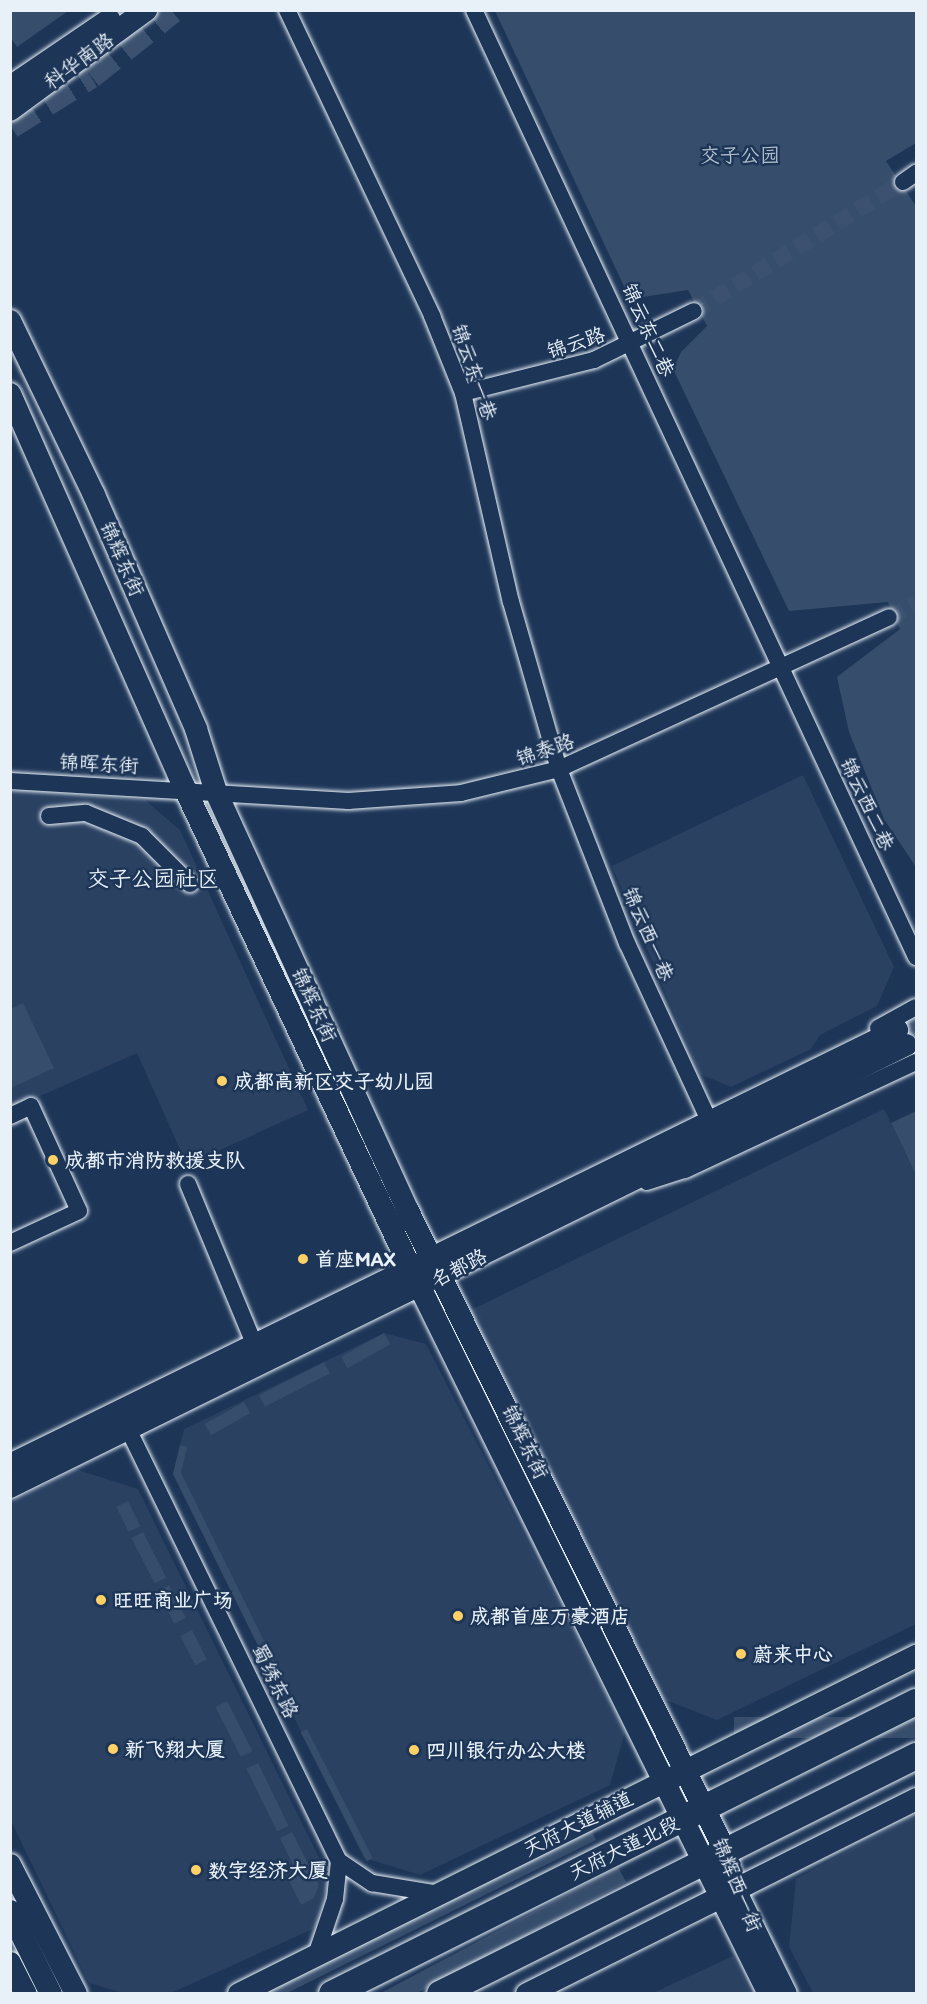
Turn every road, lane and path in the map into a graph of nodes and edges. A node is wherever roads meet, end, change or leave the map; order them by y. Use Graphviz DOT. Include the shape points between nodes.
graph roads {
  1 [pos="123,10"];
  2 [pos="146,10"];
  3 [pos="287,10"];
  4 [pos="474,10"];
  5 [pos="10,87"];
  6 [pos="10,110"];
  7 [pos="694,311"];
  8 [pos="10,321"];
  9 [pos="633,345"];
  10 [pos="463,393"];
  11 [pos="10,394"];
  12 [pos="889,617"];
  13 [pos="167,663"];
  14 [pos="780,670"];
  15 [pos="136,674"];
  16 [pos="559,769"];
  17 [pos="10,781"];
  18 [pos="185,789"];
  19 [pos="216,792"];
  20 [pos="49,816"];
  21 [pos="190,884"];
  22 [pos="916,957"];
  23 [pos="915,1011"];
  24 [pos="907,1046"];
  25 [pos="705,1112"];
  26 [pos="10,1116"];
  27 [pos="188,1184"];
  28 [pos="593,1189"];
  29 [pos="10,1243"];
  30 [pos="437,1267"];
  31 [pos="416,1278"];
  32 [pos="255,1346"];
  33 [pos="130,1433"];
  34 [pos="10,1465"];
  35 [pos="10,1487"];
  36 [pos="916,1656"];
  37 [pos="916,1702"];
  38 [pos="916,1756"];
  39 [pos="685,1771"];
  40 [pos="664,1782"];
  41 [pos="916,1799"];
  42 [pos="693,1813"];
  43 [pos="714,1857"];
  44 [pos="339,1861"];
  45 [pos="10,1865"];
  46 [pos="727,1893"];
  47 [pos="439,1894"];
  48 [pos="10,1911"];
  49 [pos="316,1955"];
  50 [pos="10,1963"];
  51 [pos="26,1994"];
  52 [pos="51,1994"];
  53 [pos="76,1994"];
  54 [pos="239,1994"];
  55 [pos="332,1994"];
  56 [pos="440,1994"];
  57 [pos="527,1994"];
  58 [pos="769,1994"];
  59 [pos="786,1994"];
  1 -- 5 [label="street, 科华南路"];
  2 -- 6 [label="street, 科华南路"];
  3 -- 10 [label="street, 锦云东一巷" via="432,316"];
  4 -- 9 [label="street, 锦云东二巷"];
  7 -- 9 [label="street, 锦云路"];
  8 -- 13 [label="street, 锦辉东街"];
  9 -- 10 [label="street, 锦云路" via="538,377"];
  9 -- 14 [label="street, 锦云东二巷"];
  10 -- 16 [label="street, 锦云东一巷" via="511,602"];
  11 -- 15 [label="street, 锦辉东街"];
  12 -- 14 [label="street, 锦泰路"];
  13 -- 15 [label="street" via="158,675"];
  13 -- 19 [label="street, 锦辉东街"];
  14 -- 16 [label="street, 锦泰路"];
  14 -- 22 [label="street, 锦云西二巷"];
  15 -- 18 [label="street, 锦辉东街"];
  16 -- 19 [label="street, 锦泰路" via="403,801"];
  16 -- 25 [label="street, 锦云西一巷" via="627,943"];
  17 -- 18 [label="street, 锦晖东街"];
  18 -- 19 [label="street, 锦泰路"];
  18 -- 31 [label="street, 锦辉东街"];
  19 -- 30 [label="street, 锦辉东街"];
  20 -- 21 [label="street" via="86,813 142,836"];
  23 -- 25 [label="street"];
  24 -- 28 [label="street, 名都路"];
  25 -- 28 [label="street"];
  26 -- 29 [label="street" via="31,1106 79,1211"];
  27 -- 32 [label="street"];
  28 -- 30 [label="street, 名都路"];
  30 -- 31 [label="street, 名都路"];
  30 -- 39 [label="street, 锦辉东街"];
  31 -- 32 [label="street"];
  31 -- 33 [label="street, 名都路"];
  31 -- 40 [label="street, 锦辉东街"];
  32 -- 34 [label="street"];
  33 -- 35 [label="street, 名都路"];
  33 -- 44 [label="street, 蜀绣东路"];
  36 -- 39 [label="street, 天府大道辅道"];
  37 -- 42 [label="main road, 天府大道北段"];
  38 -- 43 [label="main road"];
  39 -- 40 [label="street, 天府大道辅道"];
  39 -- 42 [label="street, 锦辉东街"];
  40 -- 42 [label="street, 锦辉东街"];
  40 -- 47 [label="street, 天府大道辅道"];
  41 -- 46 [label="street"];
  42 -- 43 [label="street, 锦辉西一街"];
  42 -- 55 [label="main road, 天府大道北段"];
  43 -- 46 [label="street, 锦辉西一街"];
  43 -- 56 [label="main road"];
  44 -- 47 [label="street" via="372,1883"];
  44 -- 49 [label="street" via="335,1899"];
  45 -- 53 [label="street"];
  46 -- 57 [label="street"];
  46 -- 58 [label="street, 锦辉西一街"];
  46 -- 59 [label="street, 锦辉西一街"];
  47 -- 49 [label="street, 天府大道辅道"];
  48 -- 52 [label="street"];
  49 -- 54 [label="street, 天府大道辅道"];
  50 -- 51 [label="street"];
}
